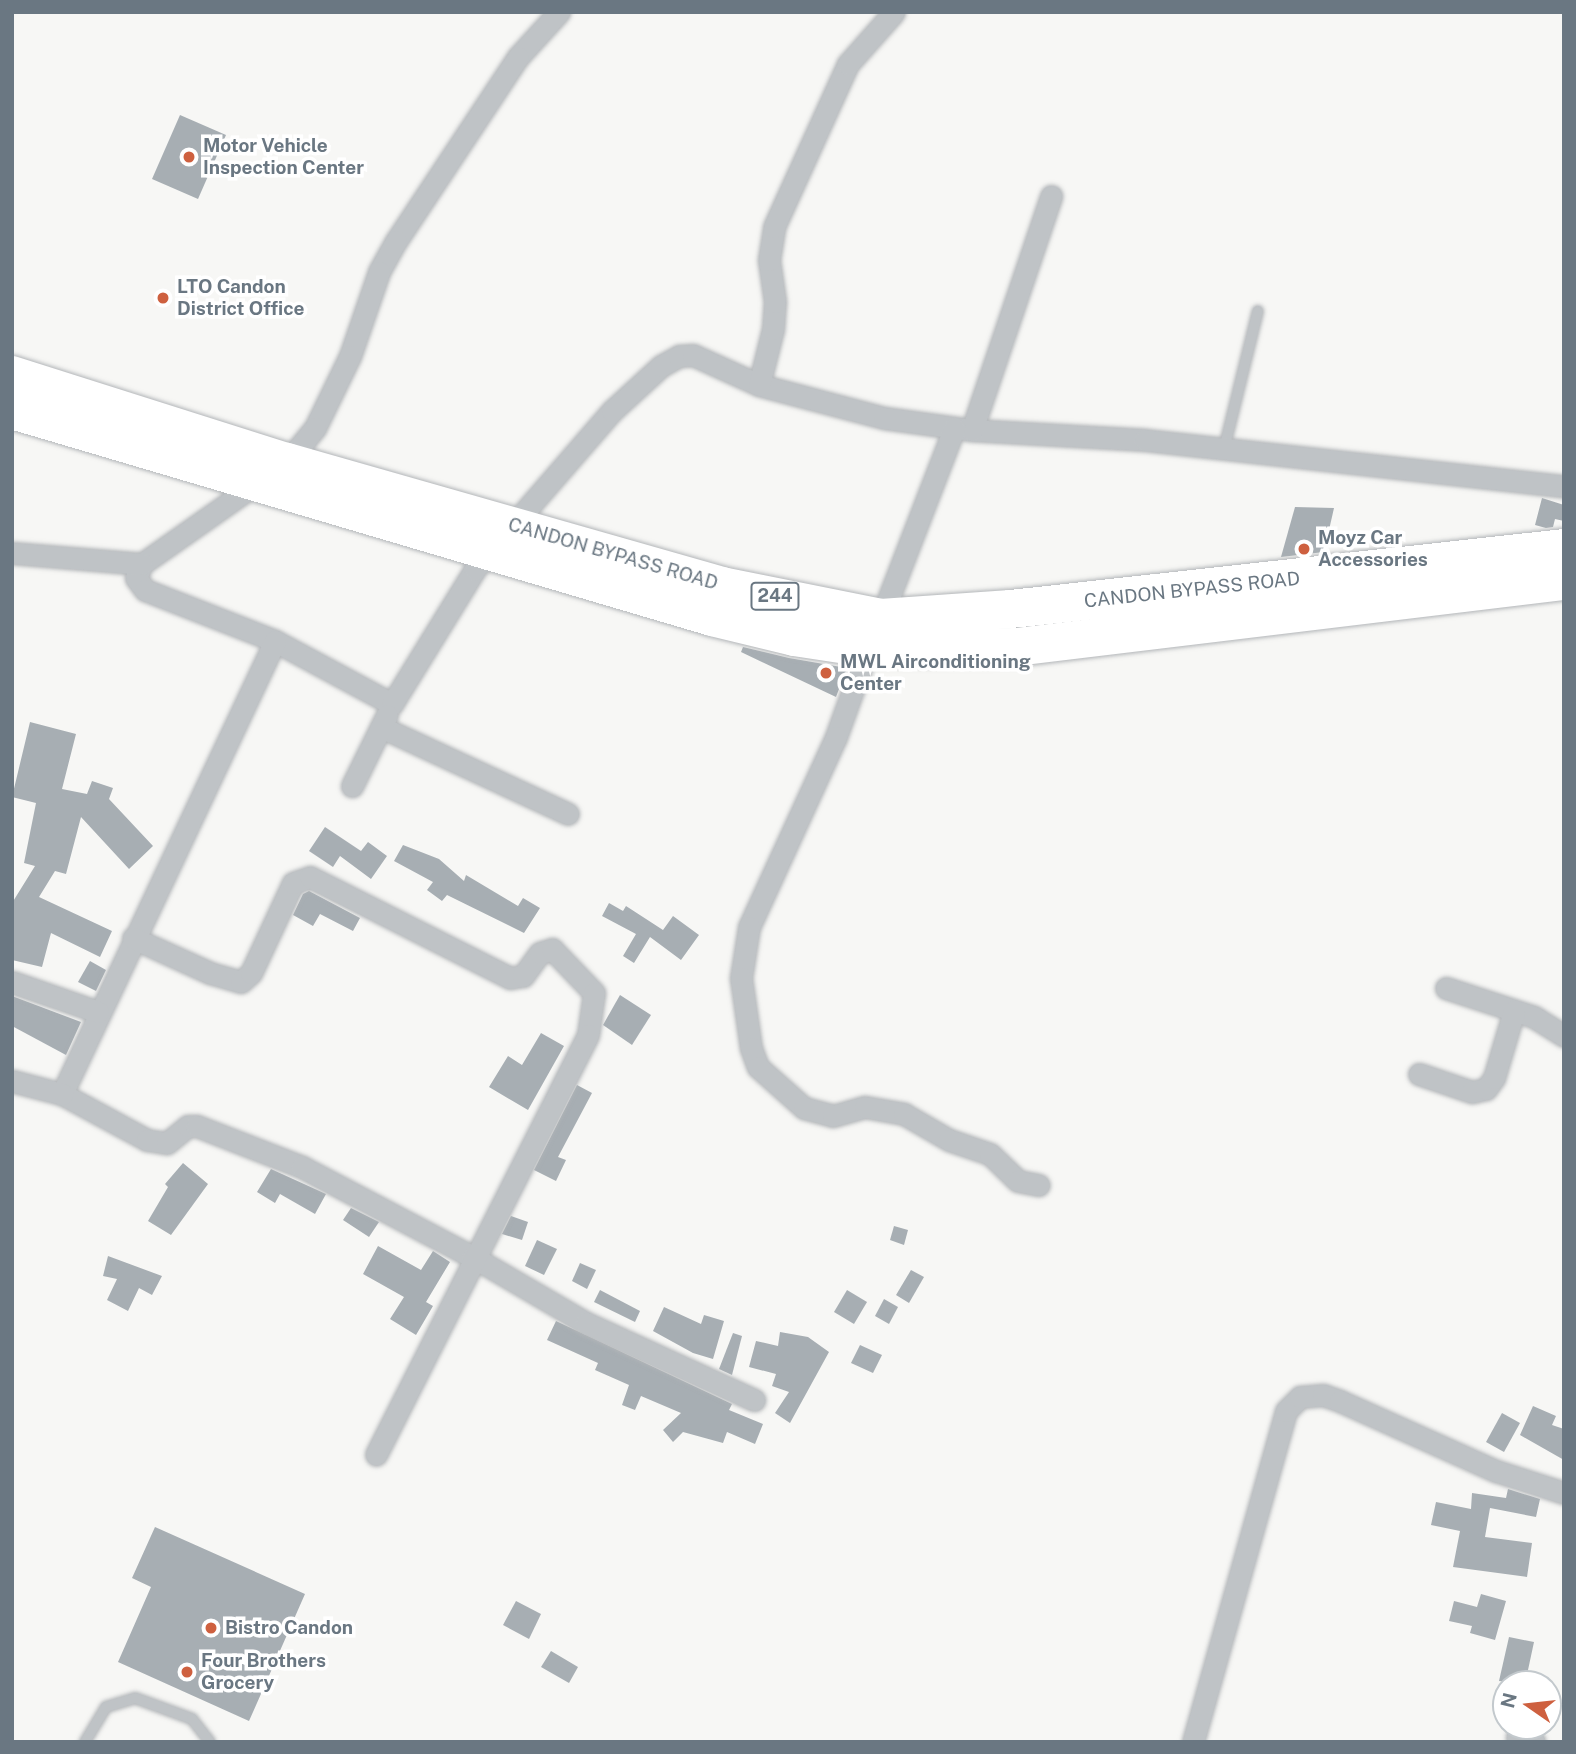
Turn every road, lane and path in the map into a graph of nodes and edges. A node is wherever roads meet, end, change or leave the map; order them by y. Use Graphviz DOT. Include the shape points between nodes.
graph roads {
  1 [pos="558,12"];
  2 [pos="894,12"];
  3 [pos="1051,196"];
  4 [pos="1258,310"];
  5 [pos="12,375"];
  6 [pos="759,385"];
  7 [pos="12,410"];
  8 [pos="963,430"];
  9 [pos="1224,449"];
  10 [pos="272,472"];
  11 [pos="1564,486"];
  12 [pos="504,537"];
  13 [pos="1564,548"];
  14 [pos="12,553"];
  15 [pos="142,564"];
  16 [pos="1564,581"];
  17 [pos="1276,598"];
  18 [pos="874,633"];
  19 [pos="275,641"];
  20 [pos="393,704"];
  21 [pos="381,727"];
  22 [pos="352,786"];
  23 [pos="568,814"];
  24 [pos="134,938"];
  25 [pos="12,982"];
  26 [pos="1446,988"];
  27 [pos="1514,1011"];
  28 [pos="98,1012"];
  29 [pos="1564,1036"];
  30 [pos="1419,1074"];
  31 [pos="12,1081"];
  32 [pos="62,1094"];
  33 [pos="1039,1185"];
  34 [pos="474,1257"];
  35 [pos="754,1400"];
  36 [pos="376,1455"];
  37 [pos="1564,1493"];
  38 [pos="85,1742"];
  39 [pos="210,1742"];
  40 [pos="1193,1742"];
  1 -- 10 [label="street" via="518,57 396,242 379,272 336,389 315,428"];
  2 -- 6 [label="street" via="848,64 774,227 769,260 775,302 773,329"];
  3 -- 8 [label="street"];
  4 -- 9 [label="lane"];
  5 -- 10 [label="highway, CANDON BYPASS ROAD / 244"];
  6 -- 8 [label="street" via="884,418"];
  6 -- 12 [label="street" via="693,355 671,360 612,411"];
  7 -- 10 [label="highway, CANDON BYPASS ROAD / 244"];
  8 -- 9 [label="street"];
  8 -- 18 [label="street"];
  9 -- 11 [label="street"];
  10 -- 12 [label="highway, CANDON BYPASS ROAD / 244"];
  10 -- 15 [label="street"];
  12 -- 18 [label="highway, CANDON BYPASS ROAD / 244" via="712,617 794,637"];
  12 -- 20 [label="street" via="475,569"];
  13 -- 17 [label="highway, CANDON BYPASS ROAD / 244"];
  14 -- 15 [label="street"];
  15 -- 19 [label="street" via="136,578 145,590"];
  16 -- 17 [label="highway, CANDON BYPASS ROAD / 244"];
  17 -- 18 [label="highway, CANDON BYPASS ROAD / 244" via="1016,647"];
  18 -- 33 [label="street" via="836,737 747,936 741,978 751,1048 758,1067 804,1108 833,1116 865,1107 904,1114 948,1140 990,1154 1018,1181"];
  19 -- 20 [label="street"];
  19 -- 24 [label="street"];
  20 -- 21 [label="street"];
  21 -- 22 [label="street"];
  21 -- 23 [label="street"];
  24 -- 28 [label="street"];
  24 -- 34 [label="street" via="241,982 251,973 287,891 303,877 355,897 510,978 523,976 547,948 558,952 594,993 594,1014 572,1067"];
  25 -- 28 [label="street"];
  26 -- 27 [label="street"];
  27 -- 29 [label="street"];
  27 -- 30 [label="street" via="1494,1078 1486,1089 1472,1092"];
  28 -- 32 [label="street"];
  31 -- 32 [label="street"];
  32 -- 34 [label="street" via="158,1143 174,1140 188,1126 210,1129 302,1167"];
  34 -- 35 [label="street" via="586,1323"];
  34 -- 36 [label="street"];
  37 -- 40 [label="street" via="1496,1471 1340,1401 1323,1395 1300,1397 1286,1411"];
  38 -- 39 [label="lane" via="106,1707 135,1698 192,1719"];
}
